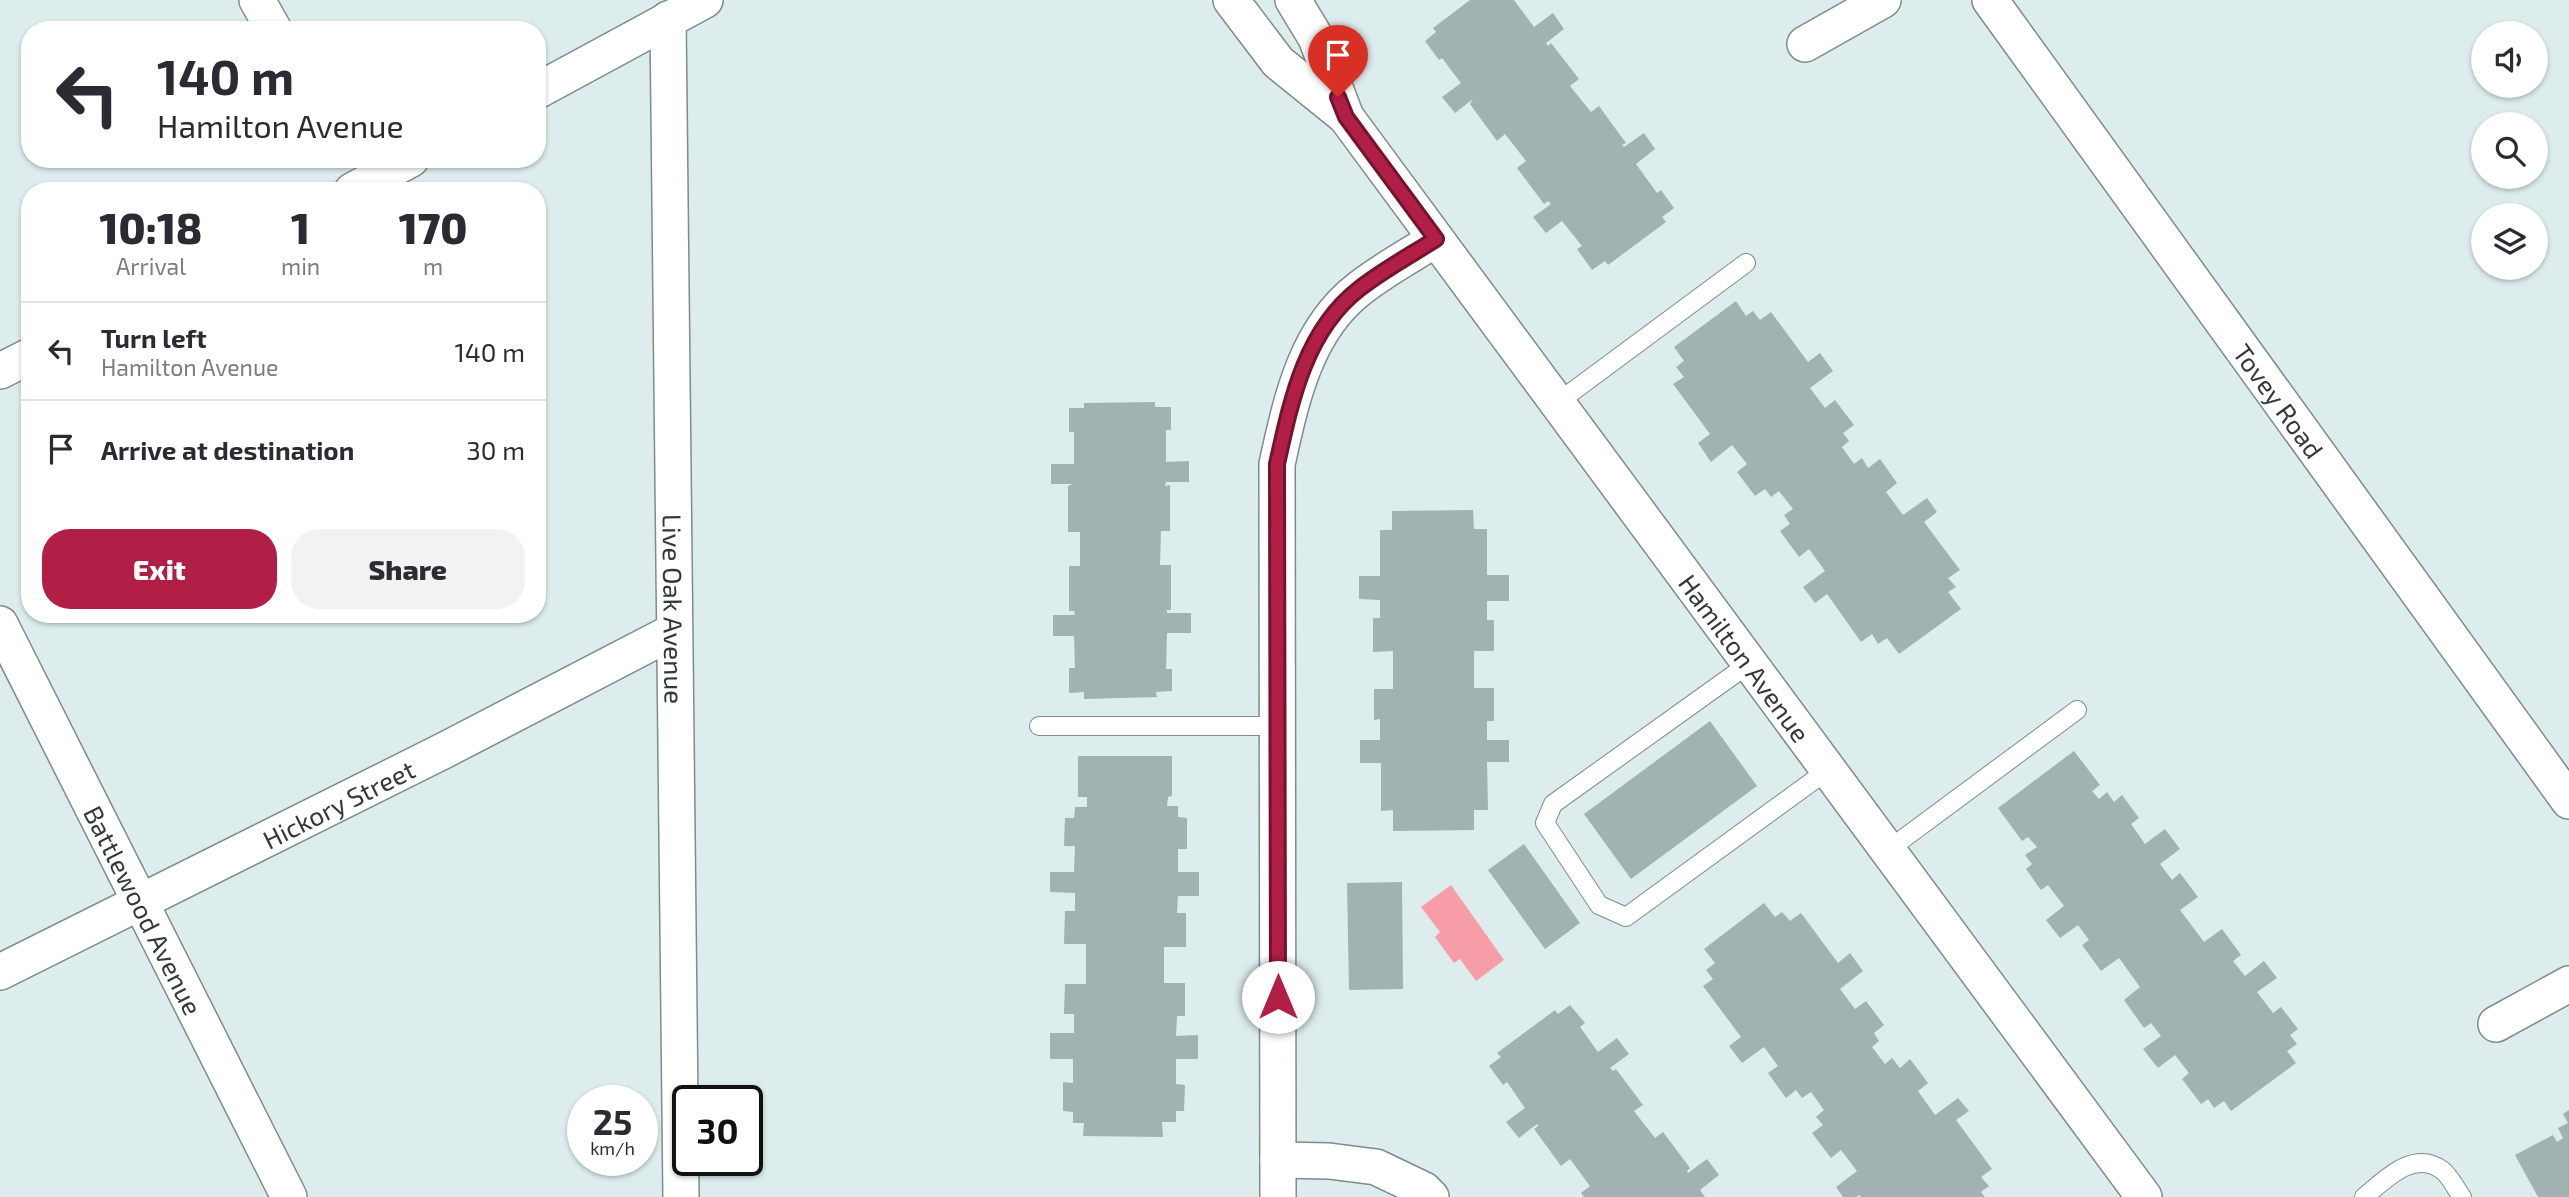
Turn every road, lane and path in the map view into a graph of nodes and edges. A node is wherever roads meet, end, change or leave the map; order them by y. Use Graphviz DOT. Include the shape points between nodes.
graph roads {
  1 [pos="257,0"];
  2 [pos="705,0"];
  3 [pos="1231,0"];
  4 [pos="1293,0"];
  5 [pos="1883,0"];
  6 [pos="1990,0"];
  7 [pos="668,19"];
  8 [pos="269,21"];
  9 [pos="1805,44"];
  10 [pos="546,85"];
  11 [pos="1346,117"];
  12 [pos="385,168"];
  13 [pos="353,179"];
  14 [pos="1436,239"];
  15 [pos="1746,263"];
  16 [pos="21,360"];
  17 [pos="0,371"];
  18 [pos="1557,403"];
  19 [pos="0,624"];
  20 [pos="674,631"];
  21 [pos="1750,663"];
  22 [pos="2077,710"];
  23 [pos="1040,726"];
  24 [pos="1278,726"];
  25 [pos="1828,770"];
  26 [pos="2569,801"];
  27 [pos="1888,850"];
  28 [pos="141,903"];
  29 [pos="0,972"];
  30 [pos="2569,984"];
  31 [pos="2496,1024"];
  32 [pos="1278,1160"];
  33 [pos="289,1197"];
  34 [pos="681,1197"];
  35 [pos="1278,1197"];
  36 [pos="1431,1197"];
  37 [pos="2144,1197"];
  38 [pos="2364,1197"];
  39 [pos="2462,1197"];
  1 -- 8 [label="street"];
  2 -- 7 [label="street"];
  3 -- 11 [label="street, Hamilton Avenue" via="1278,62"];
  4 -- 11 [label="street, Hamilton Avenue" via="1316,38"];
  5 -- 9 [label="street"];
  6 -- 26 [label="street, Tovey Road"];
  7 -- 10 [label="street"];
  7 -- 20 [label="street, Live Oak Avenue"];
  11 -- 14 [label="street, Hamilton Avenue"];
  12 -- 13 [label="street"];
  14 -- 18 [label="street, Hamilton Avenue"];
  14 -- 24 [label="street" via="1358,289 1331,319 1309,351 1291,401 1277,464"];
  15 -- 18 [label="lane"];
  16 -- 17 [label="street"];
  18 -- 21 [label="street, Hamilton Avenue"];
  19 -- 28 [label="street, Battlewood Avenue"];
  20 -- 28 [label="street, Hickory Street"];
  20 -- 34 [label="street, Live Oak Avenue"];
  21 -- 25 [label="street, Hamilton Avenue"];
  21 -- 25 [label="lane" via="1553,804 1545,823 1599,905 1626,917"];
  22 -- 27 [label="lane"];
  23 -- 24 [label="lane"];
  24 -- 32 [label="street"];
  25 -- 27 [label="street, Hamilton Avenue"];
  27 -- 37 [label="street, Hamilton Avenue"];
  28 -- 29 [label="street, Hickory Street"];
  28 -- 33 [label="street, Battlewood Avenue"];
  30 -- 31 [label="street"];
  32 -- 35 [label="street"];
  32 -- 36 [label="street" via="1376,1167"];
  38 -- 39 [label="lane" via="2404,1166 2427,1163 2443,1171"];
}
